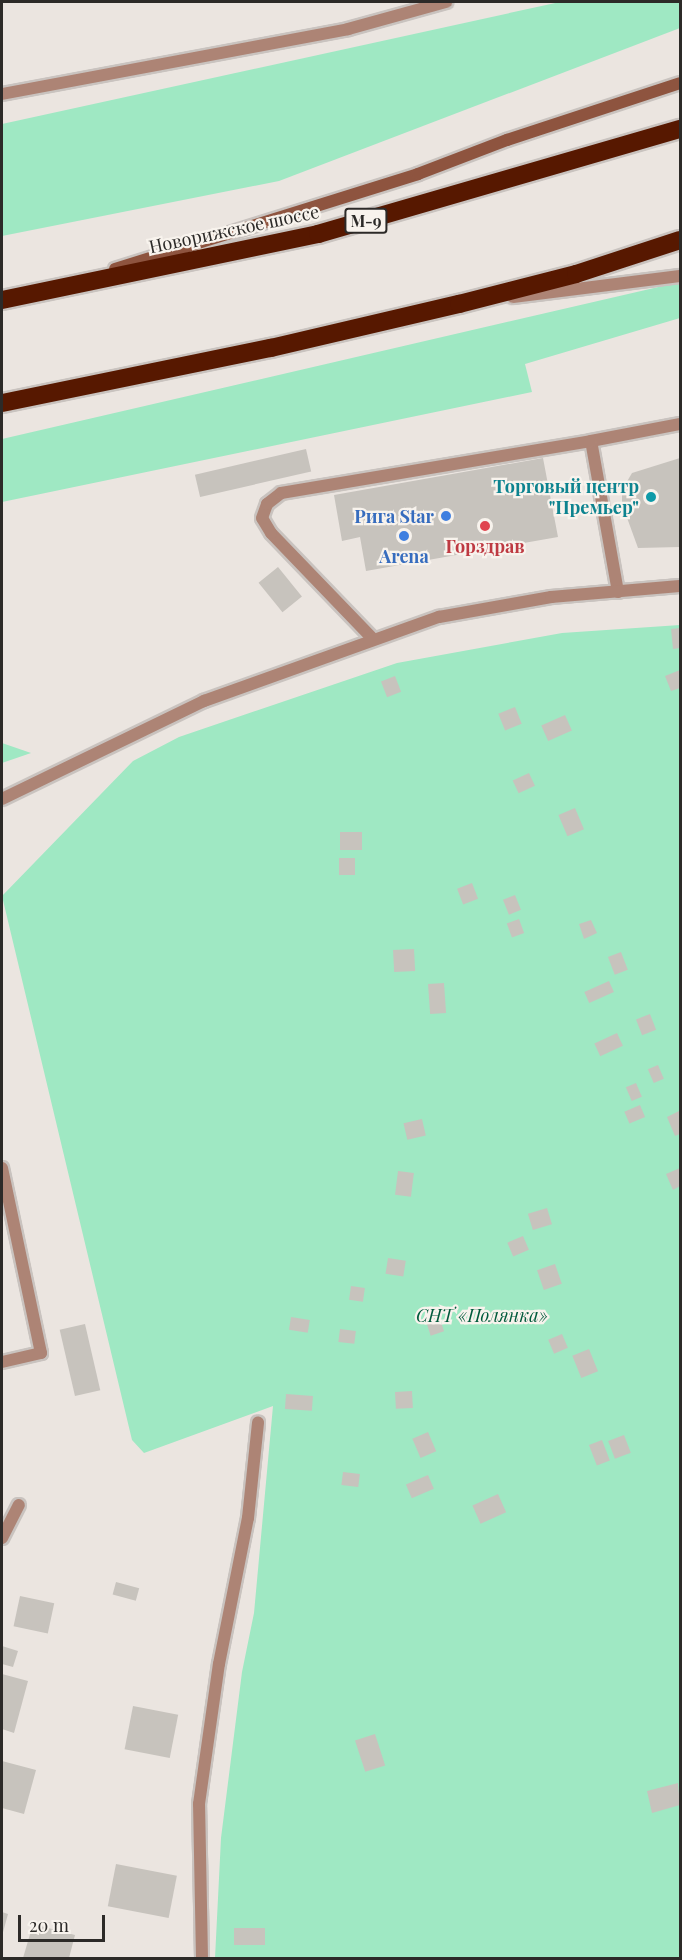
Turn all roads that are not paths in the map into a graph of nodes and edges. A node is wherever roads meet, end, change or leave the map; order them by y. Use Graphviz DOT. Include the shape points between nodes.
graph roads {
  1 [pos="446,2"];
  2 [pos="681,83"];
  3 [pos="2,94"];
  4 [pos="681,129"];
  5 [pos="681,240"];
  6 [pos="681,276"];
  7 [pos="45,291"];
  8 [pos="2,300"];
  9 [pos="459,304"];
  10 [pos="2,403"];
  11 [pos="681,424"];
  12 [pos="591,441"];
  13 [pos="681,586"];
  14 [pos="618,592"];
  15 [pos="373,639"];
  16 [pos="2,799"];
  17 [pos="2,1168"];
  18 [pos="2,1362"];
  19 [pos="258,1423"];
  20 [pos="19,1505"];
  21 [pos="2,1538"];
  22 [pos="202,1959"];
  1 -- 3 [label="lane" via="348,29"];
  2 -- 7 [label="street, М-9" via="507,140 418,174"];
  4 -- 7 [label="highway, Новорижское шоссе / М-9" via="318,234"];
  5 -- 9 [label="highway" via="576,274"];
  6 -- 9 [label="lane"];
  7 -- 8 [label="highway, Новорижское шоссе / М-9"];
  9 -- 10 [label="highway" via="271,348"];
  11 -- 12 [label="lane"];
  12 -- 14 [label="lane"];
  12 -- 15 [label="lane" via="281,493 267,504 262,518 270,533"];
  13 -- 14 [label="lane"];
  14 -- 15 [label="lane" via="551,597 439,617"];
  15 -- 16 [label="lane" via="204,701"];
  17 -- 18 [label="lane" via="41,1353"];
  19 -- 22 [label="lane" via="248,1518 219,1664 199,1804"];
  20 -- 21 [label="lane"];
}
